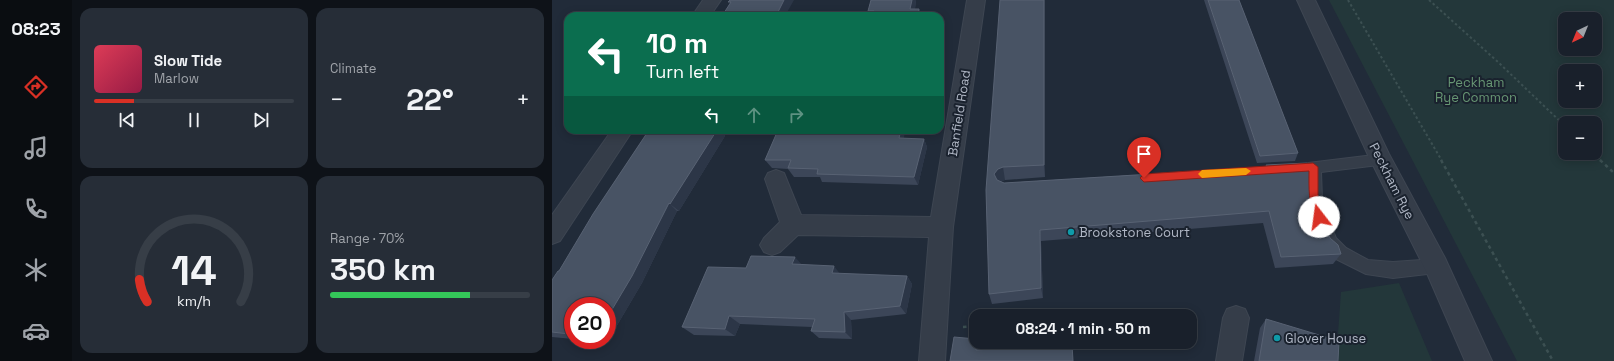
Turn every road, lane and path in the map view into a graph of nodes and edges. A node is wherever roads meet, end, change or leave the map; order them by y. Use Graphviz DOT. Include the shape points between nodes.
graph roads {
  1 [pos="712,0"];
  2 [pos="976,0"];
  3 [pos="1306,0"];
  4 [pos="1348,0"];
  5 [pos="1429,0"];
  6 [pos="704,12"];
  7 [pos="1558,119"];
  8 [pos="620,134"];
  9 [pos="1382,160"];
  10 [pos="1600,160"];
  11 [pos="1313,167"];
  12 [pos="1297,168"];
  13 [pos="1614,173"];
  14 [pos="776,179"];
  15 [pos="793,225"];
  16 [pos="942,227"];
  17 [pos="552,234"];
  18 [pos="772,244"];
  19 [pos="1436,266"];
  20 [pos="1236,318"];
  21 [pos="932,361"];
  22 [pos="1229,361"];
  23 [pos="1479,361"];
  24 [pos="1553,361"];
  1 -- 6 [label="street"];
  2 -- 16 [label="street, Banfield Road"];
  3 -- 9 [label="street, Peckham Rye"];
  4 -- 24 [label="path" via="1420,122"];
  5 -- 7 [label="path"];
  8 -- 17 [label="street"];
  9 -- 11 [label="lane"];
  9 -- 19 [label="street, Peckham Rye"];
  10 -- 13 [label="path"];
  11 -- 12 [label="lane"];
  11 -- 19 [label="lane" via="1314,199 1319,217 1330,243 1340,253 1366,267 1393,270"];
  14 -- 15 [label="street"];
  15 -- 16 [label="street"];
  15 -- 18 [label="street"];
  16 -- 21 [label="street, Banfield Road"];
  19 -- 23 [label="street, Peckham Rye"];
  20 -- 22 [label="street"];
}
